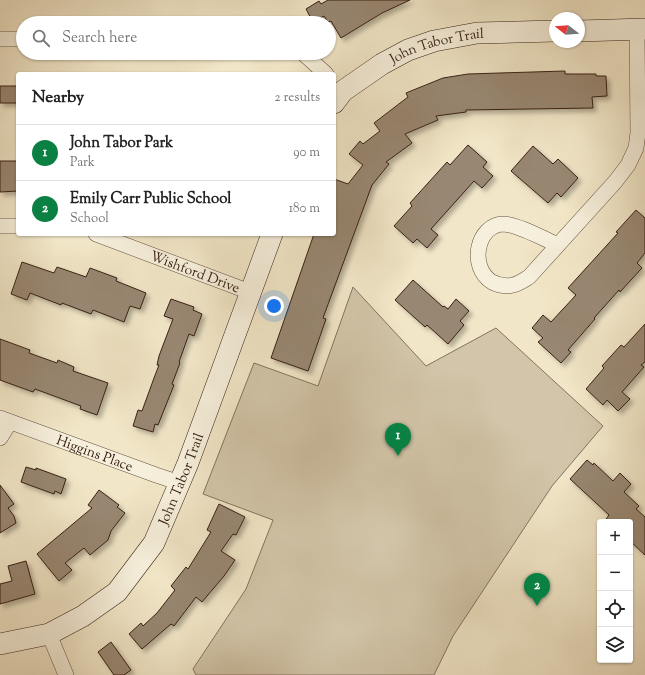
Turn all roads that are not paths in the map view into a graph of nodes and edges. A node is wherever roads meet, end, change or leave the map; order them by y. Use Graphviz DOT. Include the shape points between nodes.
graph roads {
  1 [pos="641,29"];
  2 [pos="549,31"];
  3 [pos="585,31"];
  4 [pos="0,39"];
  5 [pos="16,39"];
  6 [pos="311,60"];
  7 [pos="324,72"];
  8 [pos="337,92"];
  9 [pos="0,226"];
  10 [pos="16,226"];
  11 [pos="101,236"];
  12 [pos="271,236"];
  13 [pos="558,245"];
  14 [pos="250,292"];
  15 [pos="5,420"];
  16 [pos="0,438"];
  17 [pos="180,483"];
  18 [pos="49,634"];
  19 [pos="0,644"];
  20 [pos="66,675"];
  1 -- 3 [label="street"];
  1 -- 13 [label="street" via="636,148 616,182"];
  2 -- 8 [label="street, John Tabor Trail" via="477,33 434,41 408,50"];
  4 -- 5 [label="street"];
  6 -- 7 [label="street"];
  9 -- 10 [label="street"];
  11 -- 14 [label="street, Wishford Drive"];
  12 -- 14 [label="street, John Tabor Trail"];
  13 -- 13 [label="street" via="503,224 489,230 479,246 478,264 488,279 499,285 512,285 529,277"];
  14 -- 17 [label="street, John Tabor Trail"];
  15 -- 16 [label="street, Higgins Place"];
  15 -- 17 [label="street, Higgins Place"];
  17 -- 18 [label="street, John Tabor Trail" via="154,543 117,592 83,616"];
  18 -- 19 [label="street, John Tabor Trail"];
  18 -- 20 [label="street"];
}
